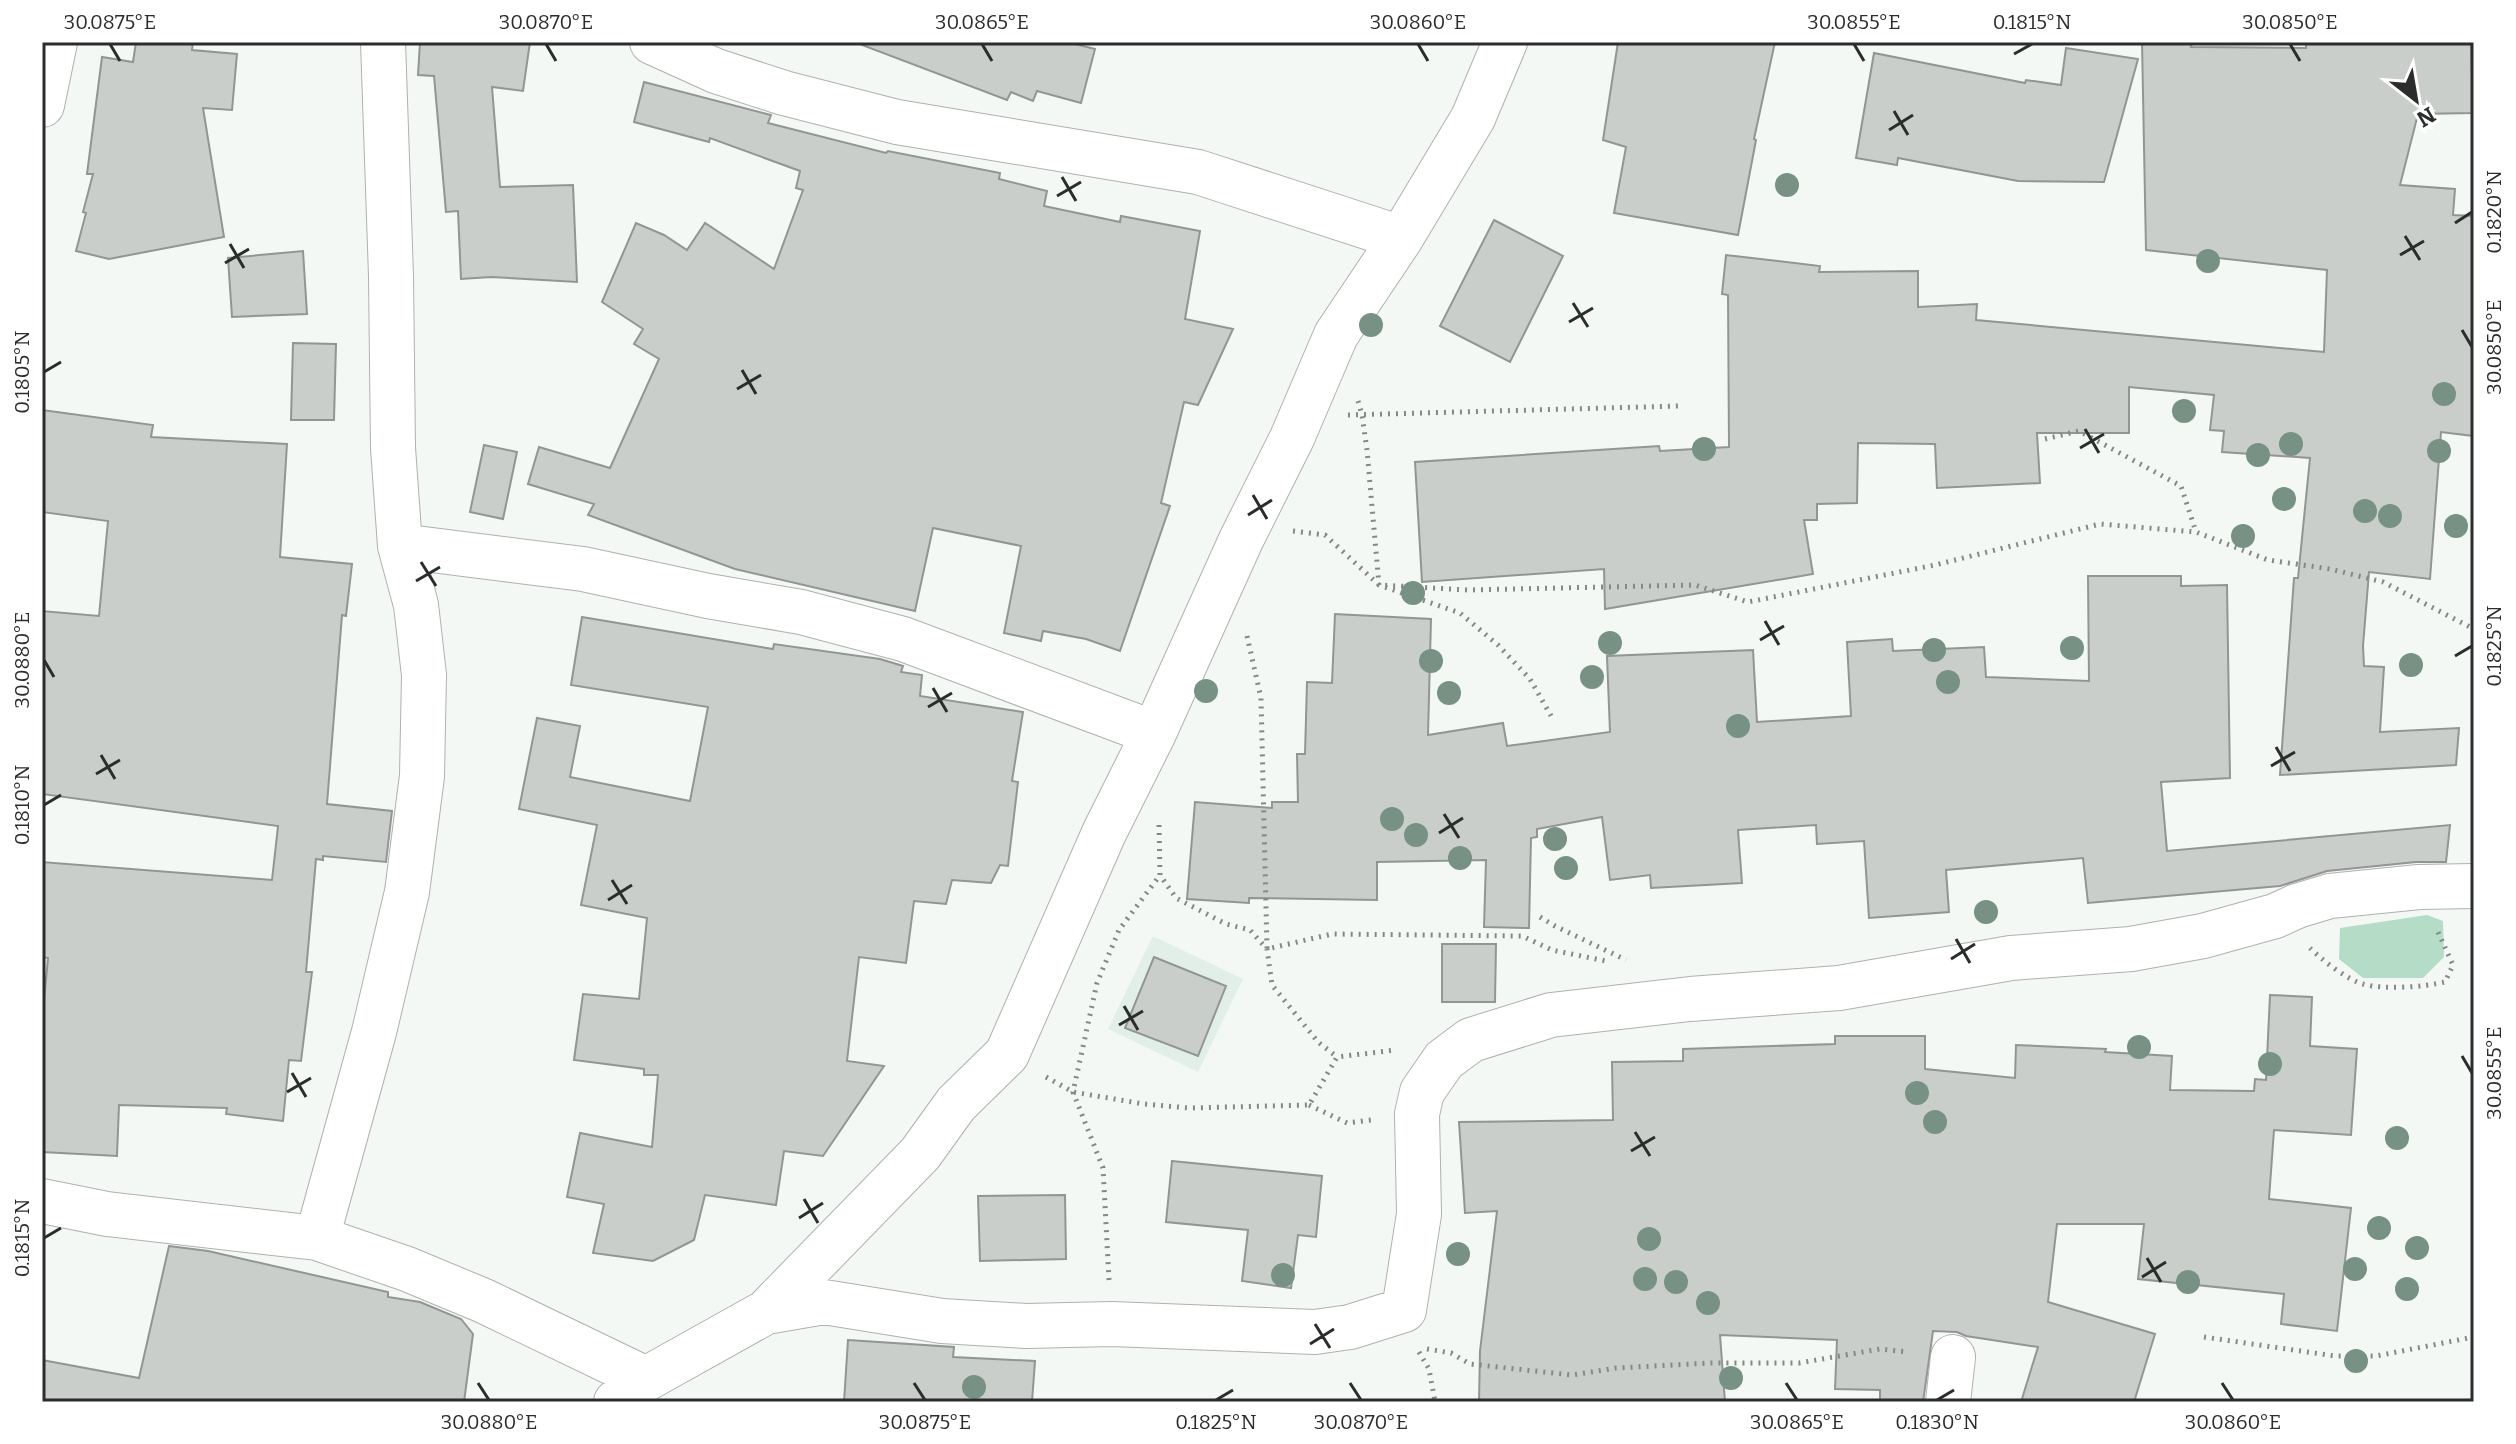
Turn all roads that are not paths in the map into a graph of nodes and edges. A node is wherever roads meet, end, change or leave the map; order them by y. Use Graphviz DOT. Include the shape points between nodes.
graph roads {
  1 [pos="55,42"];
  2 [pos="383,42"];
  3 [pos="652,42"];
  4 [pos="1505,42"];
  5 [pos="42,105"];
  6 [pos="1401,238"];
  7 [pos="400,546"];
  8 [pos="1154,733"];
  9 [pos="2474,886"];
  10 [pos="42,1201"];
  11 [pos="317,1238"];
  12 [pos="766,1312"];
  13 [pos="1953,1357"];
  14 [pos="631,1390"];
  15 [pos="1948,1402"];
  1 -- 5 [label="street"];
  2 -- 7 [label="street"];
  3 -- 6 [label="street" via="784,93 897,122 1198,172"];
  4 -- 6 [label="street" via="1473,118"];
  6 -- 8 [label="street" via="1336,335"];
  7 -- 8 [label="street" via="583,569 801,612 903,639"];
  7 -- 11 [label="street" via="416,605 424,675 422,776 407,892"];
  8 -- 12 [label="street" via="1007,1054 956,1104 911,1164"];
  9 -- 12 [label="street" via="2330,896 2203,936 2131,949 2011,958 1839,988 1551,1015 1471,1040 1444,1060 1422,1092 1417,1114 1419,1214 1404,1310 1350,1327 1315,1332 1026,1326 942,1321 824,1302"];
  10 -- 11 [label="street" via="107,1214"];
  11 -- 14 [label="street" via="484,1301"];
  12 -- 14 [label="street"];
  13 -- 15 [label="street"];
}
